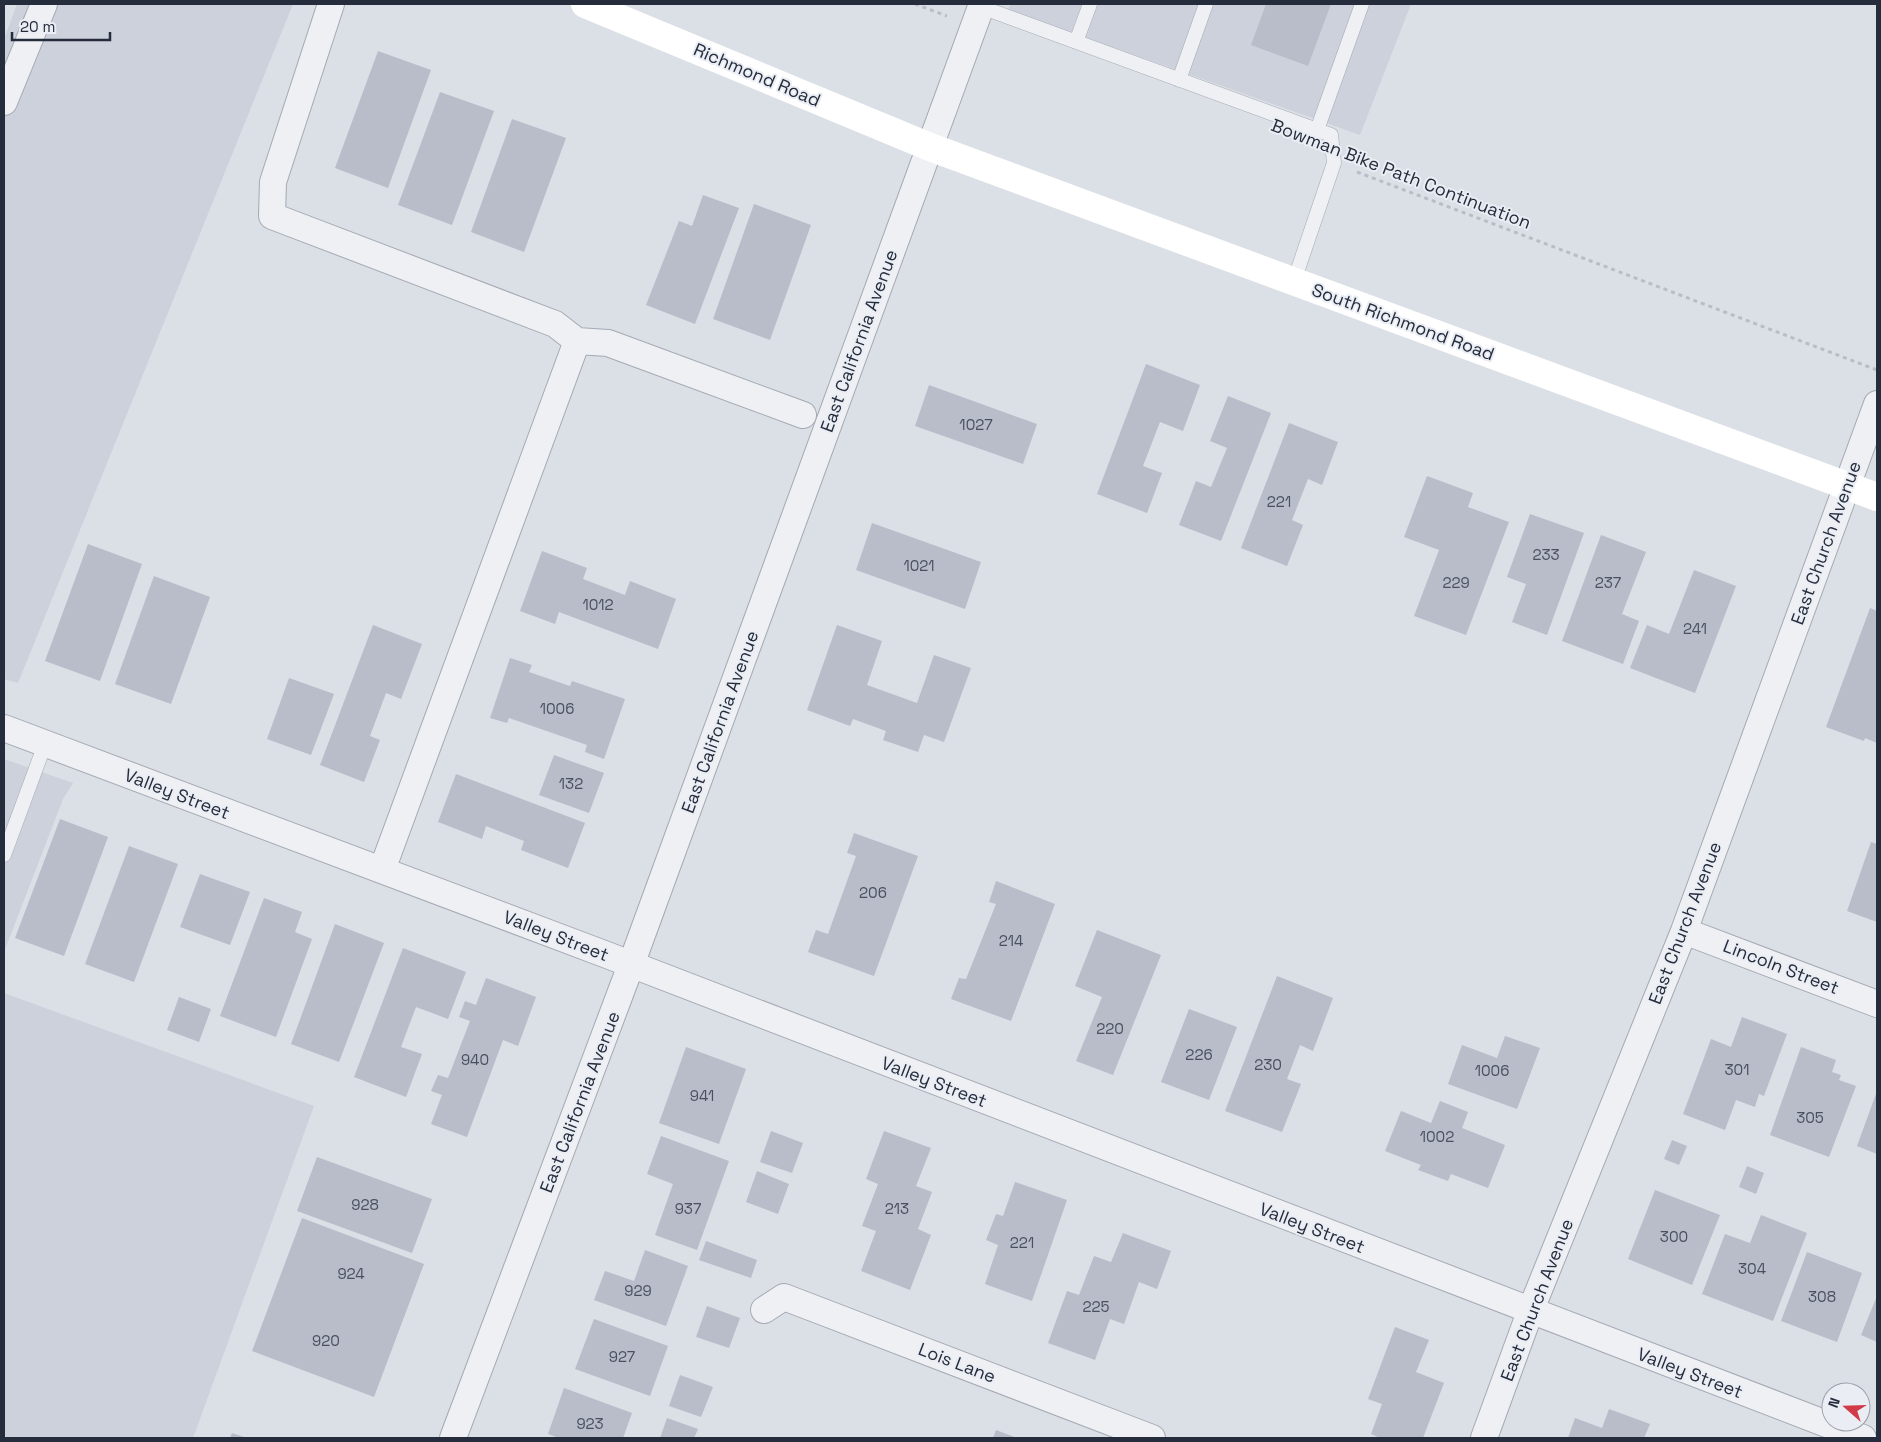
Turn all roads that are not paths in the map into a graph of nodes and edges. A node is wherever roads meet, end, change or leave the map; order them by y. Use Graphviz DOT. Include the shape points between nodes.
graph roads {
  1 [pos="44,4"];
  2 [pos="331,4"];
  3 [pos="586,4"];
  4 [pos="1090,4"];
  5 [pos="1206,4"];
  6 [pos="1362,4"];
  7 [pos="979,12"];
  8 [pos="1076,42"];
  9 [pos="1179,80"];
  10 [pos="4,102"];
  11 [pos="1317,130"];
  12 [pos="930,147"];
  13 [pos="1294,281"];
  14 [pos="577,341"];
  15 [pos="1877,404"];
  16 [pos="803,415"];
  17 [pos="1847,485"];
  18 [pos="1877,497"];
  19 [pos="4,728"];
  20 [pos="45,744"];
  21 [pos="4,855"];
  22 [pos="382,870"];
  23 [pos="1684,931"];
  24 [pos="631,965"];
  25 [pos="1877,1004"];
  26 [pos="764,1310"];
  27 [pos="1530,1312"];
  28 [pos="453,1438"];
  29 [pos="1152,1438"];
  30 [pos="1484,1438"];
  31 [pos="1863,1438"];
  1 -- 10 [label="street"];
  2 -- 14 [label="street" via="273,182 272,216 555,324"];
  3 -- 12 [label="street, Richmond Road"];
  4 -- 8 [label="lane"];
  5 -- 9 [label="lane"];
  6 -- 11 [label="lane"];
  7 -- 8 [label="lane"];
  7 -- 12 [label="street, East California Avenue"];
  8 -- 9 [label="lane"];
  9 -- 11 [label="lane"];
  11 -- 13 [label="lane" via="1331,135 1334,163"];
  12 -- 13 [label="street, South Richmond Road"];
  12 -- 24 [label="street, East California Avenue"];
  13 -- 17 [label="street, South Richmond Road"];
  14 -- 16 [label="street" via="608,343"];
  14 -- 22 [label="street"];
  15 -- 17 [label="street, East Church Avenue"];
  17 -- 18 [label="street, South Richmond Road"];
  17 -- 23 [label="street, East Church Avenue"];
  19 -- 20 [label="street, Valley Street"];
  20 -- 21 [label="lane"];
  20 -- 22 [label="street, Valley Street"];
  22 -- 24 [label="street, Valley Street"];
  23 -- 25 [label="street, Lincoln Street"];
  23 -- 27 [label="street, East Church Avenue"];
  24 -- 27 [label="street, Valley Street"];
  24 -- 28 [label="street, East California Avenue"];
  26 -- 29 [label="street, Lois Lane" via="784,1297"];
  27 -- 30 [label="street, East Church Avenue"];
  27 -- 31 [label="street, Valley Street"];
}
